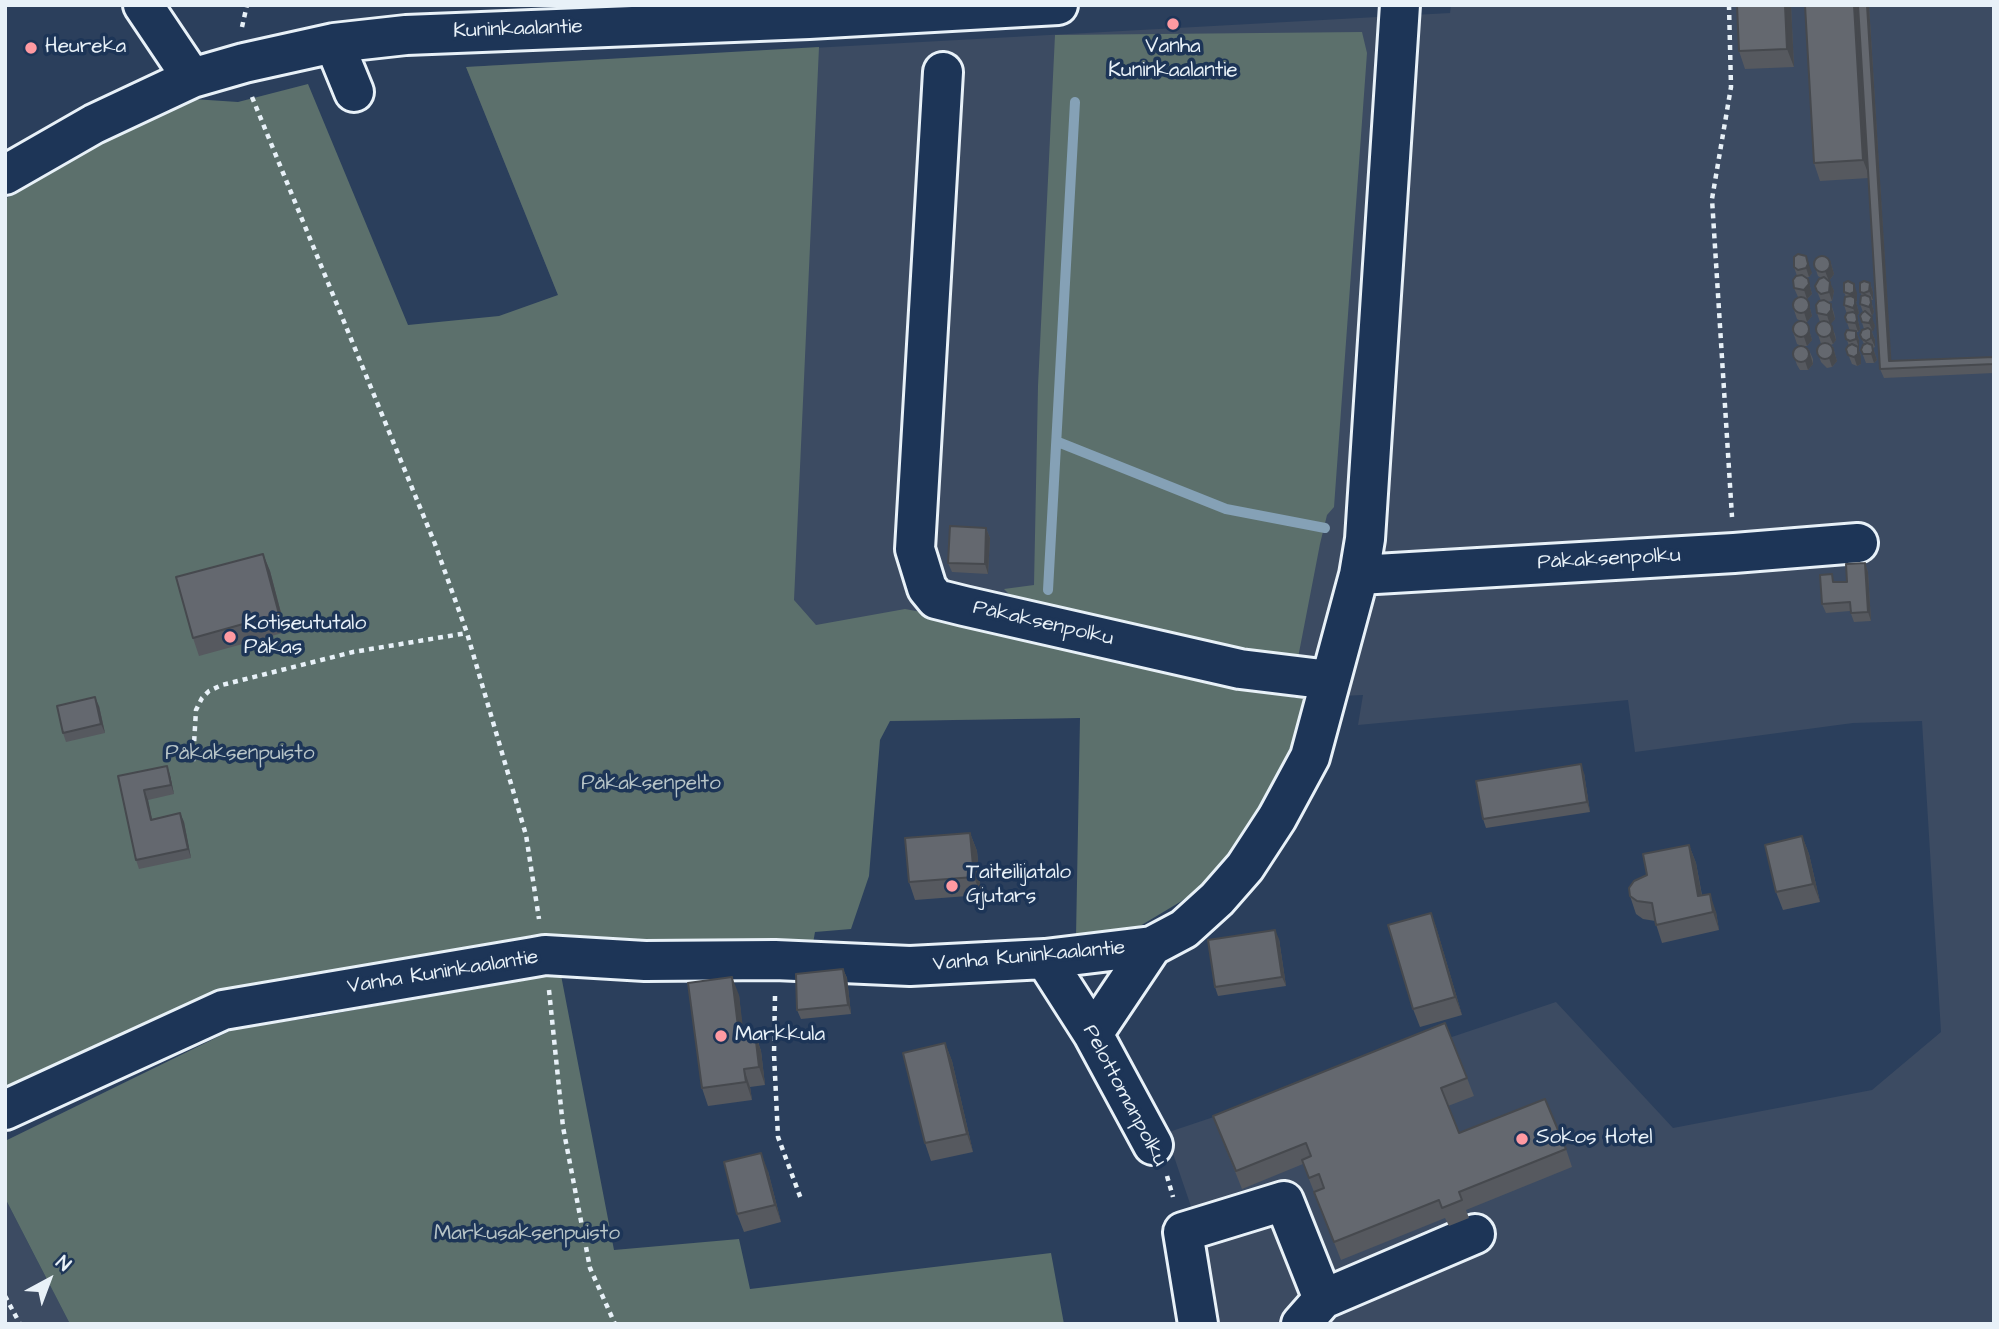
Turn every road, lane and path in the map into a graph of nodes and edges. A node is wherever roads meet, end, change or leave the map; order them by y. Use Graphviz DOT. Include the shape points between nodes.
graph roads {
  1 [pos="143,5"];
  2 [pos="247,5"];
  3 [pos="1058,5"];
  4 [pos="1400,5"];
  5 [pos="1729,5"];
  6 [pos="240,32"];
  7 [pos="334,43"];
  8 [pos="943,72"];
  9 [pos="192,78"];
  10 [pos="249,91"];
  11 [pos="354,92"];
  12 [pos="5,175"];
  13 [pos="1858,542"];
  14 [pos="1734,552"];
  15 [pos="1359,575"];
  16 [pos="467,633"];
  17 [pos="1330,680"];
  18 [pos="193,761"];
  19 [pos="1152,946"];
  20 [pos="545,955"];
  21 [pos="1045,959"];
  22 [pos="775,960"];
  23 [pos="1093,1034"];
  24 [pos="5,1110"];
  25 [pos="1153,1145"];
  26 [pos="801,1199"];
  27 [pos="1183,1232"];
  28 [pos="1475,1234"];
  29 [pos="5,1296"];
  30 [pos="1312,1312"];
  31 [pos="20,1324"];
  32 [pos="615,1324"];
  33 [pos="1198,1324"];
  1 -- 9 [label="street"];
  2 -- 6 [label="path"];
  3 -- 7 [label="street, Kuninkaalantie" via="406,35"];
  4 -- 15 [label="street, Vanha Kuninkaalantie"];
  5 -- 14 [label="path" via="1731,87 1713,199"];
  7 -- 9 [label="street, Kuninkaalantie"];
  7 -- 11 [label="street"];
  8 -- 17 [label="street, Påkaksenpolku" via="915,549 927,588 936,599 1240,669"];
  9 -- 12 [label="street, Kuninkaalantie" via="94,124"];
  10 -- 16 [label="path" via="435,544"];
  13 -- 14 [label="street, Påkaksenpolku"];
  14 -- 15 [label="street, Påkaksenpolku"];
  15 -- 17 [label="street, Vanha Kuninkaalantie"];
  16 -- 18 [label="path" via="353,652 209,691 196,710"];
  16 -- 20 [label="path" via="526,835"];
  17 -- 19 [label="street, Vanha Kuninkaalantie" via="1310,757 1245,867 1184,929"];
  19 -- 21 [label="street, Vanha Kuninkaalantie"];
  19 -- 23 [label="street"];
  20 -- 22 [label="street, Vanha Kuninkaalantie" via="645,961"];
  20 -- 24 [label="street, Vanha Kuninkaalantie" via="223,1010"];
  20 -- 32 [label="path" via="564,1127 590,1268"];
  21 -- 22 [label="street, Vanha Kuninkaalantie" via="910,966"];
  21 -- 23 [label="street, Pelottomanpolku"];
  22 -- 26 [label="path" via="778,1137"];
  23 -- 25 [label="street, Pelottomanpolku"];
  25 -- 27 [label="path, Pelottomanpolku" via="1164,1165"];
  27 -- 30 [label="street" via="1283,1201"];
  27 -- 33 [label="street"];
  28 -- 30 [label="street"];
  29 -- 31 [label="path"];
}
